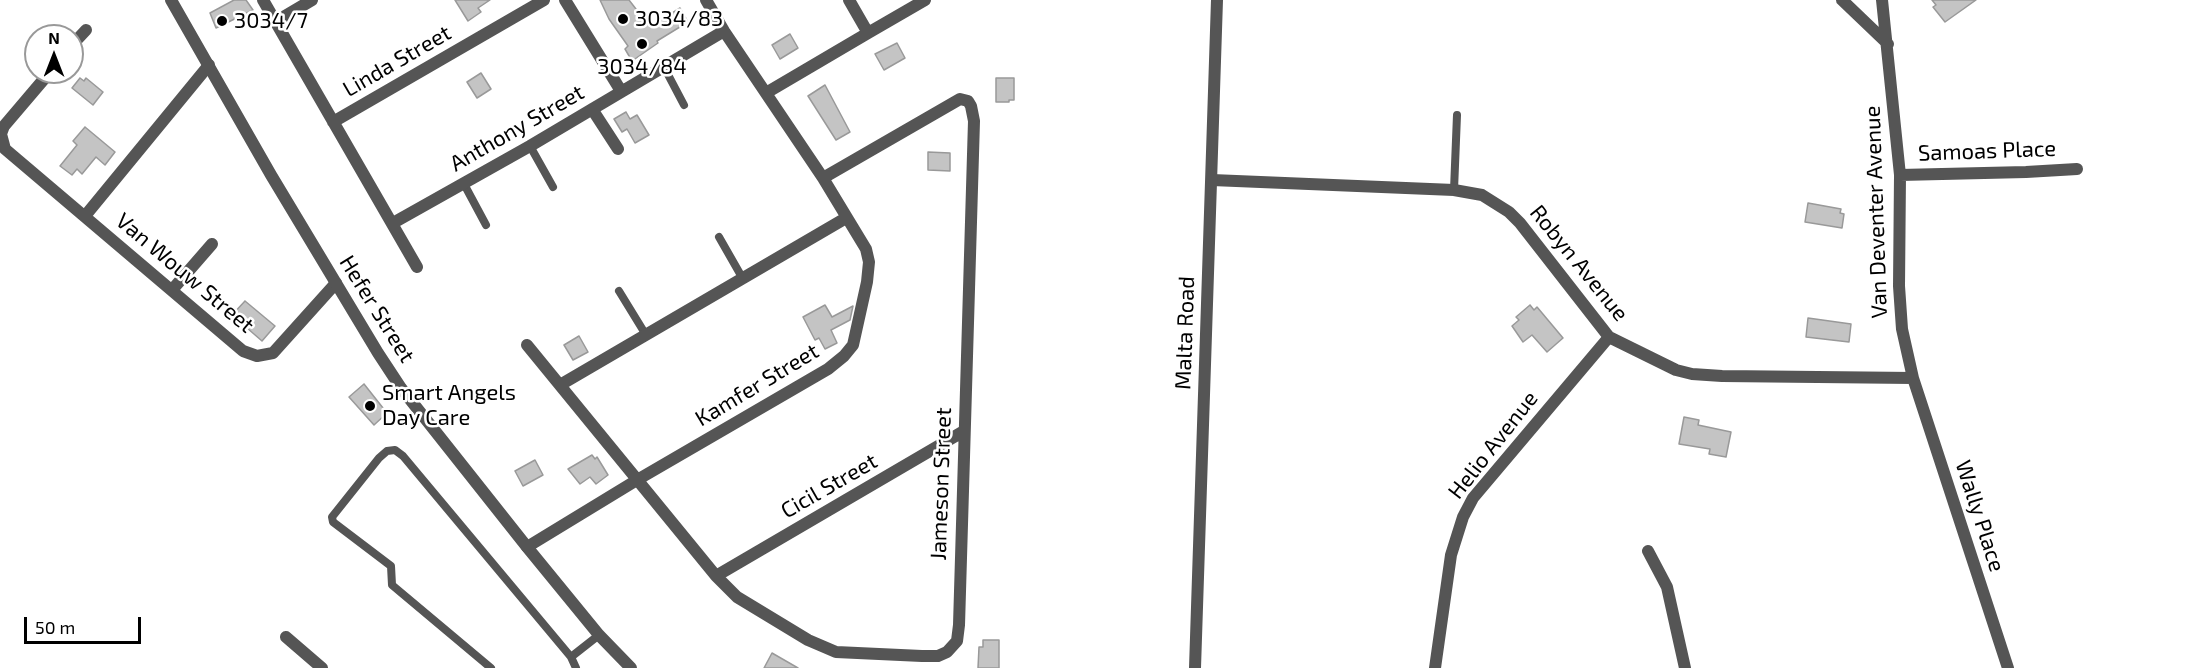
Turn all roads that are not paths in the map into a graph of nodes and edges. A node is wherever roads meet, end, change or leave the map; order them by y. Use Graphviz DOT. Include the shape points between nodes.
graph roads {
  1 [pos="171,0"];
  2 [pos="262,0"];
  3 [pos="312,0"];
  4 [pos="544,0"];
  5 [pos="565,0"];
  6 [pos="706,0"];
  7 [pos="849,0"];
  8 [pos="925,0"];
  9 [pos="1217,0"];
  10 [pos="1842,0"];
  11 [pos="1882,0"];
  12 [pos="275,22"];
  13 [pos="724,31"];
  14 [pos="868,33"];
  15 [pos="1888,44"];
  16 [pos="209,65"];
  17 [pos="664,67"];
  18 [pos="40,84"];
  19 [pos="621,91"];
  20 [pos="766,93"];
  21 [pos="684,105"];
  22 [pos="592,109"];
  23 [pos="1457,115"];
  24 [pos="333,122"];
  25 [pos="530,146"];
  26 [pos="618,149"];
  27 [pos="2077,169"];
  28 [pos="1900,175"];
  29 [pos="823,178"];
  30 [pos="1212,180"];
  31 [pos="464,183"];
  32 [pos="553,187"];
  33 [pos="1454,190"];
  34 [pos="85,216"];
  35 [pos="846,218"];
  36 [pos="393,223"];
  37 [pos="486,225"];
  38 [pos="719,237"];
  39 [pos="212,244"];
  40 [pos="417,267"];
  41 [pos="742,279"];
  42 [pos="336,283"];
  43 [pos="172,290"];
  44 [pos="619,291"];
  45 [pos="646,335"];
  46 [pos="1609,337"];
  47 [pos="527,345"];
  48 [pos="1913,378"];
  49 [pos="561,386"];
  50 [pos="964,431"];
  51 [pos="637,480"];
  52 [pos="527,547"];
  53 [pos="1648,551"];
  54 [pos="716,576"];
  55 [pos="599,634"];
  56 [pos="286,637"];
  57 [pos="571,657"];
  58 [pos="322,668"];
  59 [pos="491,668"];
  60 [pos="576,668"];
  61 [pos="631,668"];
  62 [pos="1195,668"];
  63 [pos="1435,668"];
  64 [pos="1685,668"];
  65 [pos="2008,668"];
  1 -- 16 [label="street, Hefer Street"];
  2 -- 12 [label="street"];
  3 -- 12 [label="street"];
  4 -- 24 [label="street, Linda Street"];
  5 -- 19 [label="street"];
  6 -- 13 [label="street, Kamfer Street"];
  7 -- 14 [label="street"];
  8 -- 14 [label="street"];
  9 -- 30 [label="street, Malta Road"];
  10 -- 15 [label="street"];
  11 -- 15 [label="street, Van Deventer Avenue"];
  12 -- 24 [label="street"];
  13 -- 17 [label="street, Anthony Street"];
  13 -- 20 [label="street, Kamfer Street"];
  14 -- 20 [label="street"];
  15 -- 28 [label="street, Van Deventer Avenue"];
  16 -- 34 [label="street, Van Wouw Street"];
  16 -- 42 [label="street, Hefer Street"];
  17 -- 19 [label="street, Anthony Street"];
  17 -- 21 [label="lane"];
  18 -- 34 [label="street, Van Wouw Street" via="4,126 5,149"];
  19 -- 22 [label="street, Anthony Street"];
  20 -- 29 [label="street, Kamfer Street"];
  22 -- 25 [label="street, Anthony Street"];
  22 -- 26 [label="street"];
  23 -- 33 [label="lane"];
  24 -- 36 [label="street"];
  25 -- 31 [label="street, Anthony Street"];
  25 -- 32 [label="lane"];
  27 -- 28 [label="street, Samoas Place"];
  28 -- 48 [label="street, Van Deventer Avenue" via="1899,305"];
  29 -- 35 [label="street, Kamfer Street"];
  29 -- 50 [label="street, Jameson Street" via="960,99 971,106 974,121"];
  30 -- 33 [label="street, Robyn Avenue"];
  30 -- 62 [label="street, Malta Road"];
  31 -- 36 [label="street, Anthony Street"];
  31 -- 37 [label="lane"];
  33 -- 46 [label="street, Robyn Avenue" via="1482,195 1509,212"];
  34 -- 43 [label="street, Van Wouw Street"];
  35 -- 41 [label="street"];
  35 -- 51 [label="street, Kamfer Street" via="866,249 869,262 849,351 828,369"];
  36 -- 40 [label="street"];
  38 -- 41 [label="lane"];
  39 -- 43 [label="street"];
  41 -- 45 [label="street"];
  42 -- 43 [label="street, Van Wouw Street" via="278,350 262,356 243,351"];
  42 -- 52 [label="street, Hefer Street" via="401,388"];
  44 -- 45 [label="lane"];
  45 -- 49 [label="street"];
  46 -- 48 [label="street, Robyn Avenue" via="1663,365 1692,374"];
  46 -- 63 [label="street, Helio Avenue" via="1473,498 1463,517 1450,555"];
  47 -- 49 [label="street, Jameson Street"];
  48 -- 65 [label="street, Wally Place"];
  49 -- 51 [label="street, Jameson Street"];
  50 -- 54 [label="street, Cicil Street"];
  50 -- 54 [label="street, Jameson Street" via="958,637 947,652 922,656 828,650 737,597"];
  51 -- 52 [label="street, Kamfer Street"];
  51 -- 54 [label="street, Jameson Street"];
  52 -- 55 [label="street, Hefer Street"];
  53 -- 64 [label="street" via="1667,587"];
  55 -- 57 [label="lane"];
  55 -- 61 [label="street, Hefer Street"];
  56 -- 58 [label="street"];
  57 -- 59 [label="lane" via="403,456 395,450 387,451 332,517 333,522 391,566 392,585"];
  57 -- 60 [label="lane"];
}
